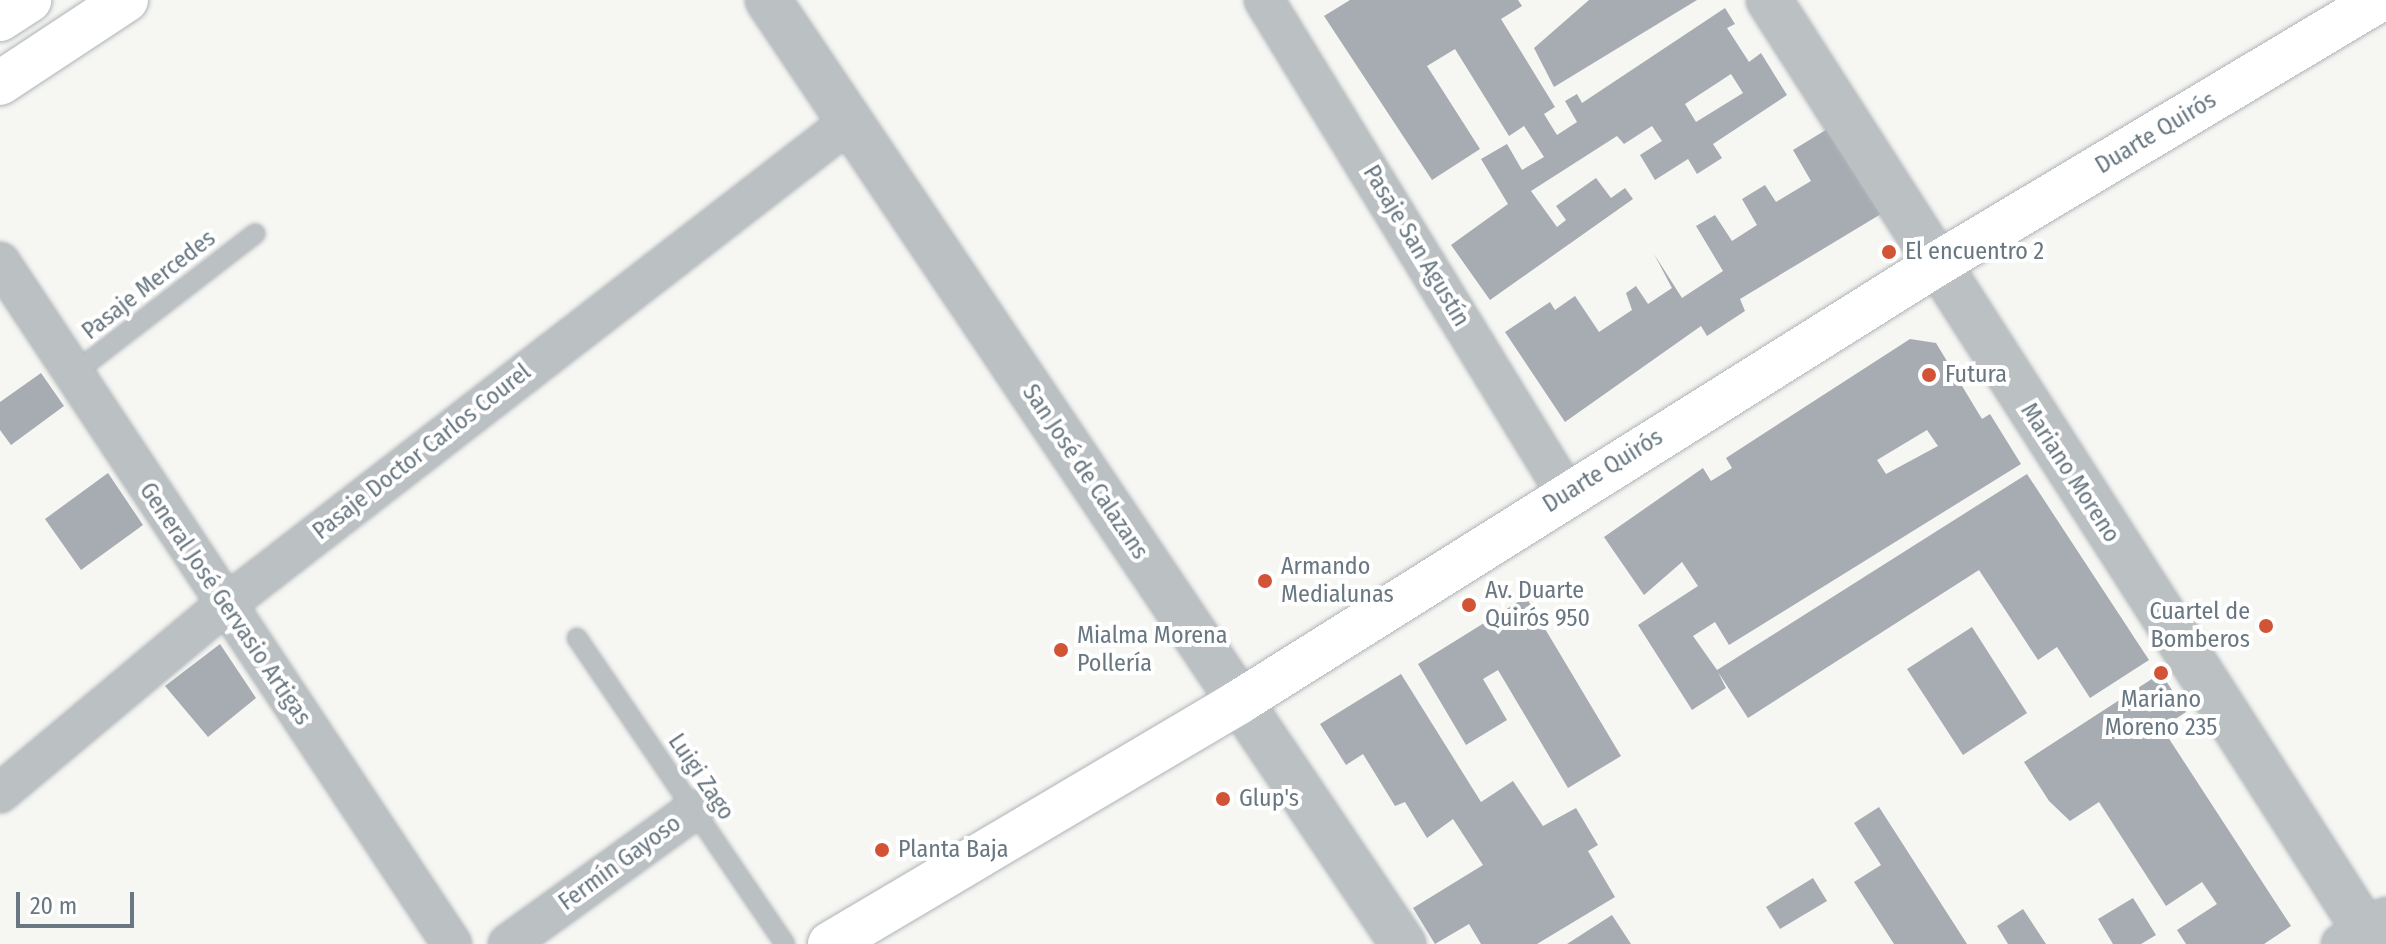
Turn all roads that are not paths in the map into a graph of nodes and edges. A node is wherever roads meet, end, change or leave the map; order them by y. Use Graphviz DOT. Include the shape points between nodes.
graph roads {
  1 [pos="29,0"];
  2 [pos="126,0"];
  3 [pos="768,0"];
  4 [pos="1264,0"];
  5 [pos="1769,0"];
  6 [pos="2379,0"];
  7 [pos="0,19"];
  8 [pos="0,83"];
  9 [pos="851,121"];
  10 [pos="255,234"];
  11 [pos="0,262"];
  12 [pos="1937,264"];
  13 [pos="73,374"];
  14 [pos="1566,493"];
  15 [pos="224,606"];
  16 [pos="577,638"];
  17 [pos="1239,702"];
  18 [pos="0,793"];
  19 [pos="694,810"];
  20 [pos="2366,934"];
  21 [pos="452,944"];
  22 [pos="508,944"];
  23 [pos="785,944"];
  24 [pos="830,944"];
  25 [pos="1403,944"];
  1 -- 7 [label="main road"];
  2 -- 8 [label="main road"];
  3 -- 9 [label="street, San José de Calazans"];
  4 -- 14 [label="street, Pasaje San Agustín"];
  5 -- 12 [label="street, Mariano Moreno"];
  6 -- 12 [label="main road, Duarte Quirós"];
  9 -- 15 [label="street, Pasaje Doctor Carlos Courel"];
  9 -- 17 [label="street, San José de Calazans"];
  10 -- 13 [label="lane, Pasaje Mercedes"];
  11 -- 13 [label="street, General José Gervasio Artigas"];
  12 -- 14 [label="main road, Duarte Quirós"];
  12 -- 20 [label="street, Mariano Moreno"];
  13 -- 15 [label="street, General José Gervasio Artigas"];
  14 -- 17 [label="main road, Duarte Quirós"];
  15 -- 18 [label="street, Pasaje Doctor Carlos Courel"];
  15 -- 21 [label="street, General José Gervasio Artigas"];
  16 -- 19 [label="lane, Luigi Zago"];
  17 -- 24 [label="main road, Duarte Quirós"];
  17 -- 25 [label="street, San José de Calazans"];
  19 -- 22 [label="street, Fermín Gayoso"];
  19 -- 23 [label="lane, Luigi Zago"];
}
